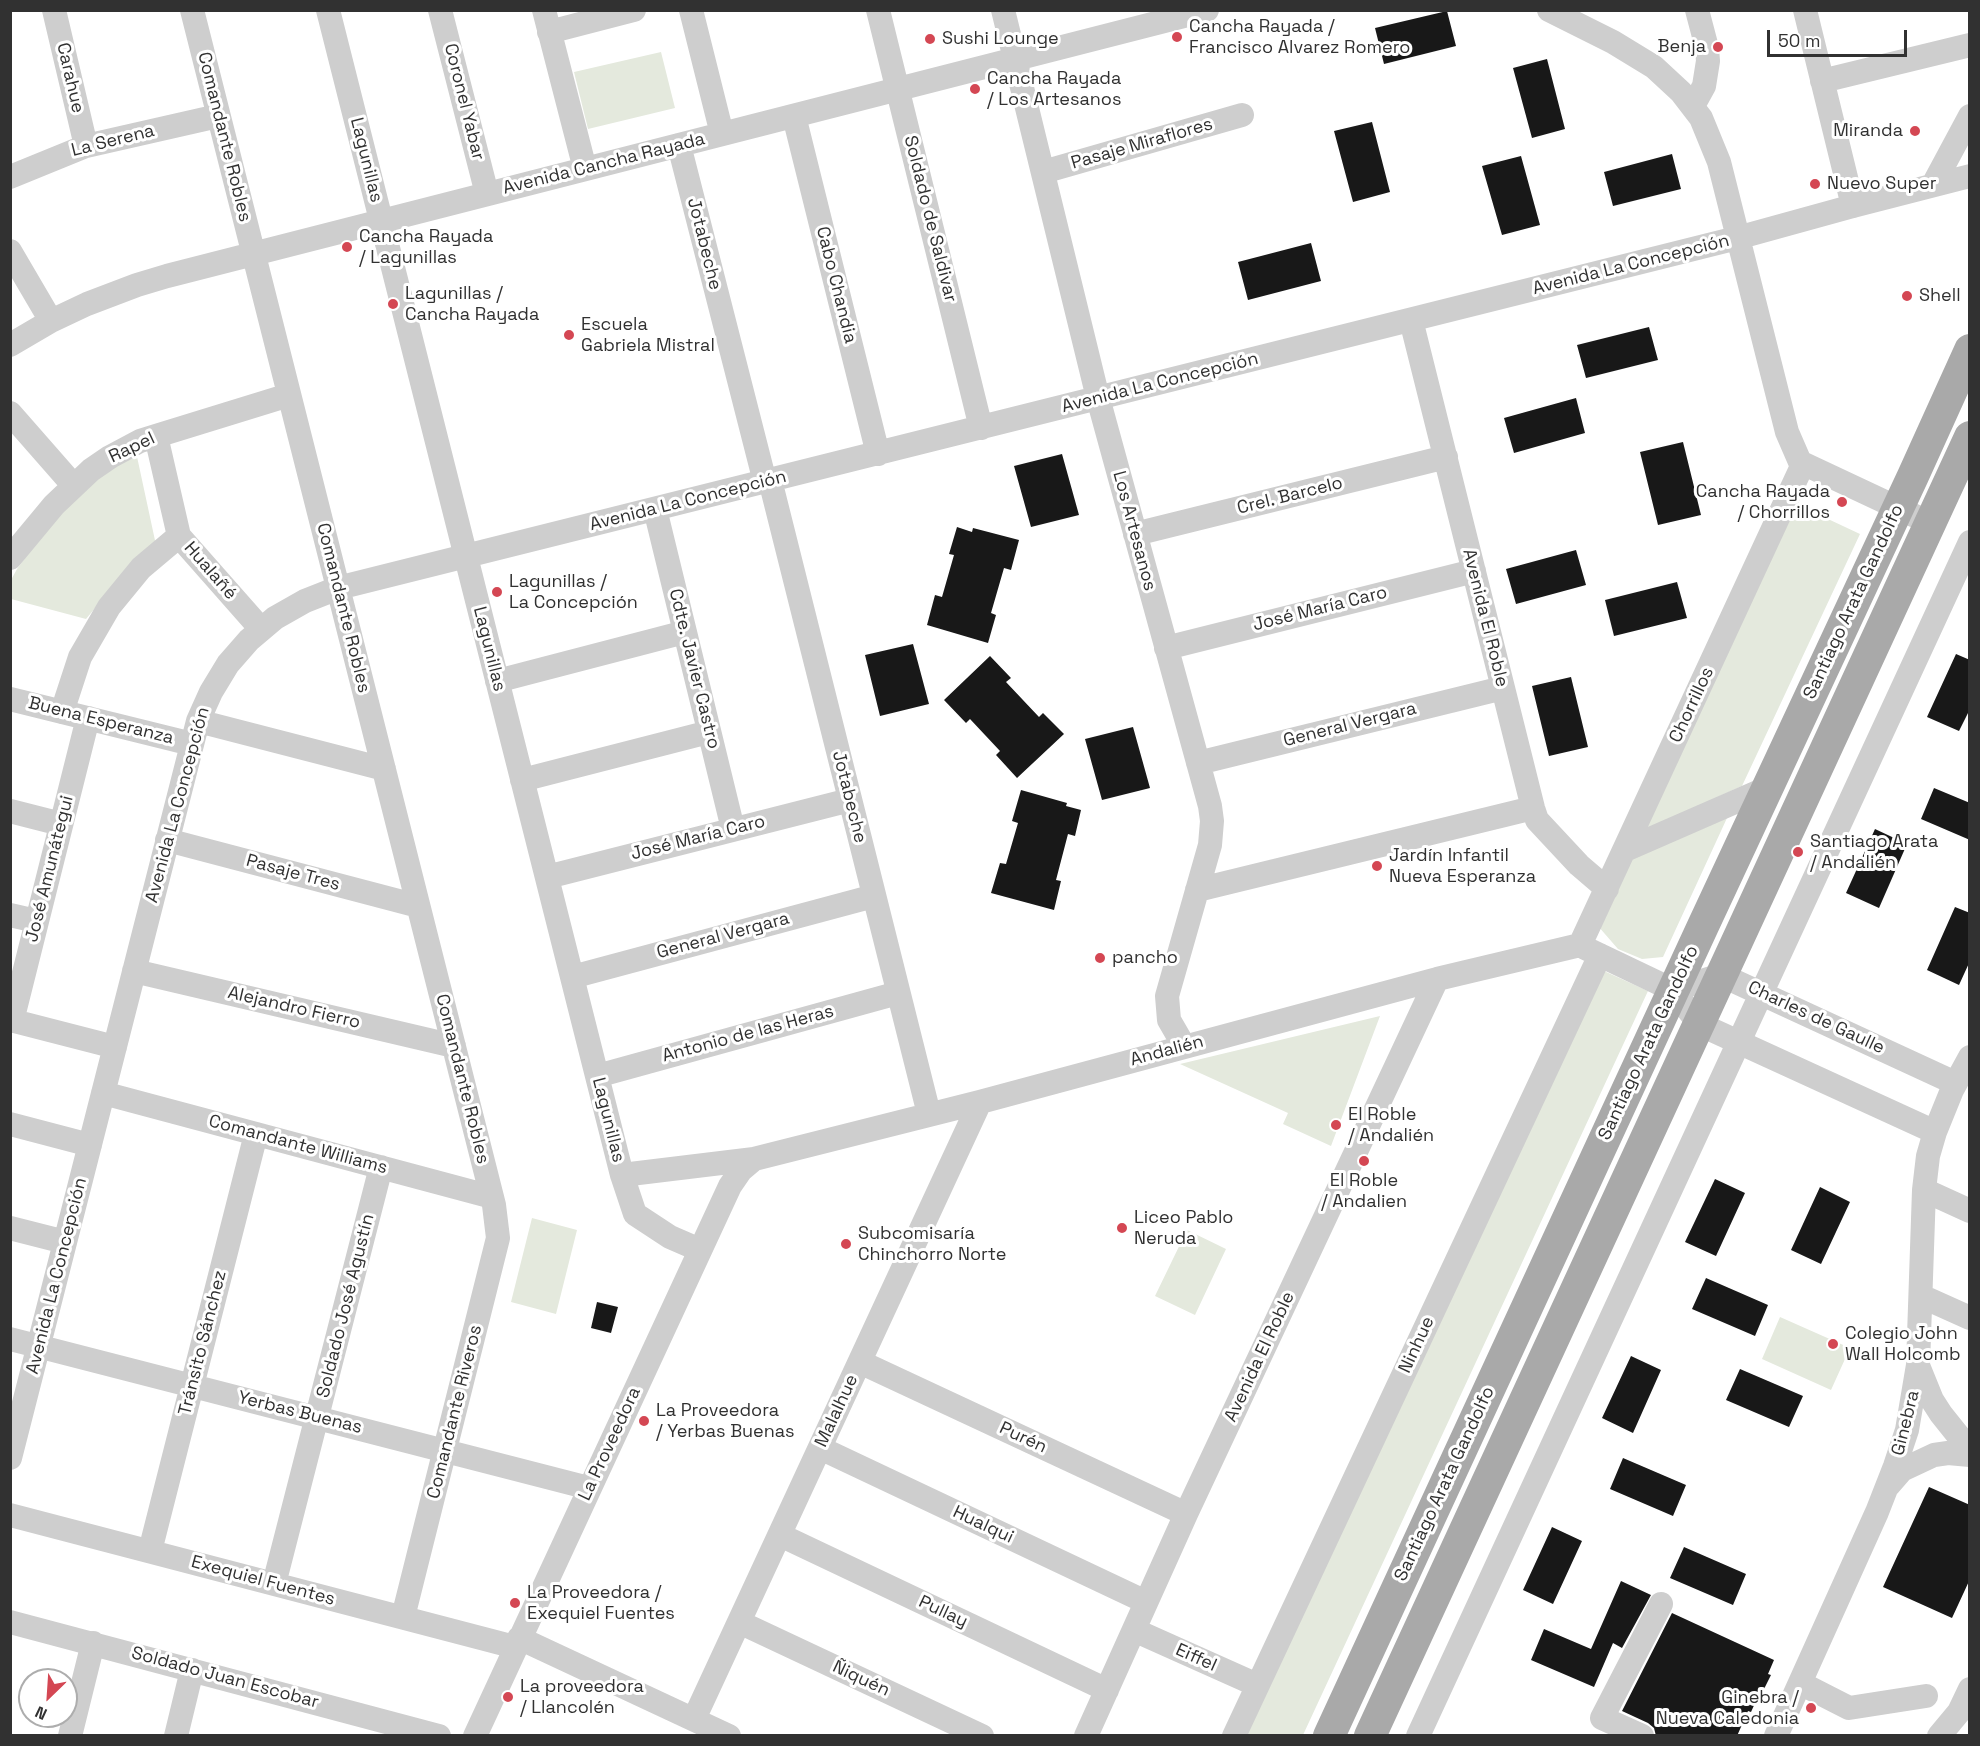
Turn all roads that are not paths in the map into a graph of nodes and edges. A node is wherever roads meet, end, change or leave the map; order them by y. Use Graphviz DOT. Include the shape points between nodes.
graph roads {
  1 [pos="54,10"];
  2 [pos="192,10"];
  3 [pos="328,10"];
  4 [pos="440,10"];
  5 [pos="634,10"];
  6 [pos="691,10"];
  7 [pos="878,10"];
  8 [pos="1003,10"];
  9 [pos="1207,10"];
  10 [pos="1549,10"];
  11 [pos="1697,10"];
  12 [pos="1805,10"];
  13 [pos="547,21"];
  14 [pos="1970,45"];
  15 [pos="1016,59"];
  16 [pos="1822,81"];
  17 [pos="898,90"];
  18 [pos="1693,106"];
  19 [pos="1242,115"];
  20 [pos="218,116"];
  21 [pos="794,116"];
  22 [pos="1970,116"];
  23 [pos="722,134"];
  24 [pos="679,145"];
  25 [pos="86,146"];
  26 [pos="585,169"];
  27 [pos="1043,172"];
  28 [pos="1970,176"];
  29 [pos="10,177"];
  30 [pos="1933,185"];
  31 [pos="487,194"];
  32 [pos="1853,206"];
  33 [pos="381,221"];
  34 [pos="1737,238"];
  35 [pos="10,251"];
  36 [pos="253,253"];
  37 [pos="1412,320"];
  38 [pos="51,321"];
  39 [pos="10,345"];
  40 [pos="1970,350"];
  41 [pos="289,395"];
  42 [pos="1098,398"];
  43 [pos="10,413"];
  44 [pos="981,428"];
  45 [pos="156,436"];
  46 [pos="1970,437"];
  47 [pos="878,454"];
  48 [pos="1446,458"];
  49 [pos="1803,464"];
  50 [pos="768,481"];
  51 [pos="74,486"];
  52 [pos="655,509"];
  53 [pos="1897,509"];
  54 [pos="1930,523"];
  55 [pos="1135,534"];
  56 [pos="179,536"];
  57 [pos="1970,542"];
  58 [pos="466,556"];
  59 [pos="10,558"];
  60 [pos="1474,571"];
  61 [pos="338,588"];
  62 [pos="261,629"];
  63 [pos="685,632"];
  64 [pos="1166,648"];
  65 [pos="497,681"];
  66 [pos="1503,688"];
  67 [pos="10,699"];
  68 [pos="62,711"];
  69 [pos="88,718"];
  70 [pos="709,732"];
  71 [pos="195,733"];
  72 [pos="1198,763"];
  73 [pos="384,769"];
  74 [pos="522,780"];
  75 [pos="1767,788"];
  76 [pos="850,800"];
  77 [pos="1533,808"];
  78 [pos="10,811"];
  79 [pos="61,824"];
  80 [pos="733,829"];
  81 [pos="167,840"];
  82 [pos="1625,850"];
  83 [pos="547,877"];
  84 [pos="1197,890"];
  85 [pos="1607,890"];
  86 [pos="874,896"];
  87 [pos="418,906"];
  88 [pos="10,915"];
  89 [pos="36,921"];
  90 [pos="1590,950"];
  91 [pos="134,971"];
  92 [pos="1721,975"];
  93 [pos="572,977"];
  94 [pos="1437,979"];
  95 [pos="1673,990"];
  96 [pos="898,993"];
  97 [pos="1761,993"];
  98 [pos="11,1021"];
  99 [pos="1699,1024"];
  100 [pos="1738,1043"];
  101 [pos="454,1046"];
  102 [pos="1184,1046"];
  103 [pos="115,1047"];
  104 [pos="1970,1057"];
  105 [pos="597,1076"];
  106 [pos="1959,1090"];
  107 [pos="103,1093"];
  108 [pos="980,1102"];
  109 [pos="929,1114"];
  110 [pos="10,1124"];
  111 [pos="1935,1132"];
  112 [pos="256,1134"];
  113 [pos="90,1145"];
  114 [pos="754,1159"];
  115 [pos="381,1167"];
  116 [pos="622,1175"];
  117 [pos="1924,1190"];
  118 [pos="493,1201"];
  119 [pos="1970,1211"];
  120 [pos="10,1228"];
  121 [pos="65,1242"];
  122 [pos="700,1250"];
  123 [pos="1921,1296"];
  124 [pos="1970,1318"];
  125 [pos="10,1340"];
  126 [pos="39,1347"];
  127 [pos="860,1362"];
  128 [pos="1918,1365"];
  129 [pos="192,1386"];
  130 [pos="317,1417"];
  131 [pos="1970,1446"];
  132 [pos="820,1448"];
  133 [pos="445,1450"];
  134 [pos="1970,1455"];
  135 [pos="10,1458"];
  136 [pos="1888,1486"];
  137 [pos="589,1488"];
  138 [pos="1186,1514"];
  139 [pos="10,1515"];
  140 [pos="780,1534"];
  141 [pos="150,1551"];
  142 [pos="274,1584"];
  143 [pos="1146,1602"];
  144 [pos="1661,1604"];
  145 [pos="403,1617"];
  146 [pos="10,1622"];
  147 [pos="739,1622"];
  148 [pos="1134,1630"];
  149 [pos="93,1643"];
  150 [pos="517,1643"];
  151 [pos="192,1670"];
  152 [pos="1800,1683"];
  153 [pos="1257,1685"];
  154 [pos="1107,1689"];
  155 [pos="1970,1689"];
  156 [pos="1926,1696"];
  157 [pos="694,1719"];
  158 [pos="70,1736"];
  159 [pos="176,1736"];
  160 [pos="439,1736"];
  161 [pos="475,1736"];
  162 [pos="729,1736"];
  163 [pos="982,1736"];
  164 [pos="1086,1736"];
  165 [pos="1234,1736"];
  166 [pos="1329,1736"];
  167 [pos="1370,1736"];
  168 [pos="1418,1736"];
  169 [pos="1642,1736"];
  170 [pos="1776,1736"];
  171 [pos="1939,1736"];
  1 -- 25 [label="street, Carahue"];
  2 -- 20 [label="street, Comandante Robles"];
  3 -- 33 [label="street, Lagunillas"];
  4 -- 31 [label="street, Coronel Yabar"];
  5 -- 13 [label="street"];
  6 -- 23 [label="street"];
  7 -- 17 [label="street, Soldado de Saldivar"];
  8 -- 15 [label="street, Los Artesanos"];
  9 -- 15 [label="street, Avenida Cancha Rayada"];
  10 -- 18 [label="street" via="1634,53 1668,79"];
  11 -- 18 [label="street" via="1708,61 1704,86"];
  12 -- 16 [label="street"];
  13 -- 26 [label="street"];
  14 -- 16 [label="street"];
  15 -- 17 [label="street, Avenida Cancha Rayada"];
  15 -- 27 [label="street, Los Artesanos"];
  16 -- 32 [label="street"];
  17 -- 21 [label="street, Avenida Cancha Rayada"];
  17 -- 44 [label="street, Soldado de Saldivar"];
  18 -- 34 [label="street" via="1717,154"];
  19 -- 27 [label="street, Pasaje Miraflores"];
  20 -- 25 [label="street, La Serena"];
  20 -- 36 [label="street, Comandante Robles"];
  21 -- 23 [label="street, Avenida Cancha Rayada"];
  21 -- 47 [label="street, Cabo Chandia"];
  22 -- 30 [label="street"];
  23 -- 24 [label="street, Avenida Cancha Rayada"];
  24 -- 26 [label="street, Avenida Cancha Rayada"];
  24 -- 50 [label="street, Jotabeche"];
  25 -- 29 [label="street, La Serena"];
  26 -- 31 [label="street, Avenida Cancha Rayada"];
  27 -- 42 [label="street, Los Artesanos"];
  28 -- 30 [label="street, Avenida La Concepción"];
  30 -- 32 [label="street, Avenida La Concepción"];
  31 -- 33 [label="street, Avenida Cancha Rayada"];
  32 -- 34 [label="street, Avenida La Concepción"];
  33 -- 36 [label="street, Avenida Cancha Rayada"];
  33 -- 58 [label="street, Lagunillas"];
  34 -- 37 [label="street, Avenida La Concepción"];
  34 -- 49 [label="street" via="1787,432"];
  35 -- 38 [label="street"];
  36 -- 38 [label="street, Avenida Cancha Rayada" via="137,285"];
  36 -- 41 [label="street, Comandante Robles"];
  37 -- 42 [label="street, Avenida La Concepción"];
  37 -- 48 [label="street, Avenida El Roble"];
  38 -- 39 [label="street, Avenida Cancha Rayada"];
  40 -- 53 [label="main road, Santiago Arata Gandolfo"];
  41 -- 45 [label="street, Rapel"];
  41 -- 61 [label="street, Comandante Robles"];
  42 -- 44 [label="street, Avenida La Concepción"];
  42 -- 55 [label="street, Los Artesanos"];
  43 -- 51 [label="street"];
  44 -- 47 [label="street, Avenida La Concepción"];
  45 -- 51 [label="street, Rapel" via="110,457"];
  45 -- 56 [label="street, Hualañé"];
  46 -- 54 [label="main road, Santiago Arata Gandolfo"];
  47 -- 50 [label="street, Avenida La Concepción"];
  48 -- 55 [label="street, Crel. Barcelo"];
  48 -- 60 [label="street, Avenida El Roble"];
  49 -- 53 [label="street"];
  49 -- 82 [label="street, Chorrillos"];
  50 -- 52 [label="street, Avenida La Concepción"];
  50 -- 76 [label="street, Jotabeche"];
  51 -- 59 [label="street, Rapel"];
  52 -- 58 [label="street, Avenida La Concepción"];
  52 -- 63 [label="street, Cdte. Javier Castro"];
  53 -- 54 [label="street"];
  53 -- 75 [label="main road, Santiago Arata Gandolfo"];
  54 -- 92 [label="main road, Santiago Arata Gandolfo"];
  55 -- 64 [label="street, Los Artesanos"];
  56 -- 62 [label="street, Hualañé"];
  56 -- 68 [label="street" via="141,568 109,607 80,657"];
  57 -- 97 [label="street"];
  58 -- 61 [label="street, Avenida La Concepción"];
  58 -- 65 [label="street, Lagunillas"];
  60 -- 64 [label="street, José María Caro"];
  60 -- 66 [label="street, Avenida El Roble"];
  61 -- 62 [label="street, Avenida La Concepción" via="305,601"];
  61 -- 73 [label="street, Comandante Robles"];
  62 -- 71 [label="street, Avenida La Concepción" via="219,678"];
  63 -- 65 [label="street"];
  63 -- 70 [label="street, Cdte. Javier Castro"];
  64 -- 72 [label="street, Los Artesanos"];
  65 -- 74 [label="street, Lagunillas"];
  66 -- 72 [label="street, General Vergara"];
  66 -- 77 [label="street, Avenida El Roble"];
  67 -- 68 [label="street, Buena Esperanza"];
  68 -- 69 [label="street, Buena Esperanza"];
  69 -- 71 [label="street, Buena Esperanza"];
  69 -- 79 [label="street, José Amunátegui"];
  70 -- 74 [label="street"];
  70 -- 80 [label="street, Cdte. Javier Castro"];
  71 -- 73 [label="street, Buena Esperanza"];
  71 -- 81 [label="street, Avenida La Concepción"];
  72 -- 84 [label="street, Los Artesanos" via="1210,806 1212,833"];
  73 -- 87 [label="street, Comandante Robles"];
  74 -- 83 [label="street, Lagunillas"];
  75 -- 82 [label="street"];
  75 -- 95 [label="main road, Santiago Arata Gandolfo"];
  76 -- 80 [label="street, José María Caro"];
  76 -- 86 [label="street, Jotabeche"];
  77 -- 84 [label="street"];
  77 -- 85 [label="street, Avenida El Roble" via="1537,820"];
  78 -- 79 [label="street"];
  79 -- 89 [label="street, José Amunátegui"];
  80 -- 83 [label="street, José María Caro"];
  81 -- 87 [label="street, Pasaje Tres"];
  81 -- 91 [label="street, Avenida La Concepción"];
  82 -- 85 [label="street, Chorrillos"];
  83 -- 93 [label="street, Lagunillas"];
  84 -- 102 [label="street, Los Artesanos" via="1166,1005 1169,1020"];
  85 -- 90 [label="street, Chorrillos"];
  86 -- 93 [label="street, General Vergara"];
  86 -- 96 [label="street, Jotabeche"];
  87 -- 101 [label="street, Comandante Robles"];
  88 -- 89 [label="street"];
  89 -- 98 [label="street, José Amunátegui"];
  90 -- 94 [label="street, Andalién"];
  90 -- 95 [label="street"];
  90 -- 153 [label="street, Ninhue"];
  91 -- 101 [label="street, Alejandro Fierro"];
  91 -- 103 [label="street, Avenida La Concepción"];
  92 -- 95 [label="street"];
  92 -- 97 [label="street, Charles de Gaulle"];
  92 -- 99 [label="main road, Santiago Arata Gandolfo"];
  93 -- 105 [label="street, Lagunillas"];
  94 -- 102 [label="street, Andalién"];
  94 -- 138 [label="street, Avenida El Roble"];
  95 -- 99 [label="street"];
  95 -- 166 [label="main road, Santiago Arata Gandolfo"];
  96 -- 105 [label="street, Antonio de las Heras"];
  96 -- 109 [label="street, Jotabeche"];
  97 -- 100 [label="street"];
  97 -- 106 [label="street, Charles de Gaulle"];
  98 -- 103 [label="street"];
  99 -- 100 [label="street"];
  99 -- 167 [label="main road, Santiago Arata Gandolfo"];
  100 -- 111 [label="street"];
  100 -- 168 [label="street"];
  101 -- 118 [label="street, Comandante Robles"];
  102 -- 108 [label="street, Andalién"];
  103 -- 107 [label="street, Avenida La Concepción"];
  104 -- 106 [label="street, Ginebra"];
  105 -- 116 [label="street, Lagunillas"];
  106 -- 111 [label="street, Ginebra"];
  107 -- 112 [label="street, Comandante Williams"];
  107 -- 113 [label="street, Avenida La Concepción"];
  108 -- 109 [label="street, Andalién"];
  108 -- 127 [label="street, Malalhue"];
  109 -- 114 [label="street, Andalién"];
  110 -- 113 [label="street"];
  111 -- 117 [label="street, Ginebra"];
  112 -- 115 [label="street, Comandante Williams"];
  112 -- 129 [label="street, Tránsito Sánchez"];
  113 -- 121 [label="street, Avenida La Concepción"];
  114 -- 116 [label="street"];
  114 -- 122 [label="street, La Proveedora" via="730,1186"];
  115 -- 118 [label="street, Comandante Williams"];
  115 -- 130 [label="street, Soldado José Agustín"];
  116 -- 122 [label="street, Lagunillas" via="635,1214 670,1237"];
  117 -- 119 [label="street"];
  117 -- 123 [label="street, Ginebra"];
  118 -- 133 [label="street, Comandante Riveros" via="498,1238"];
  120 -- 121 [label="street"];
  121 -- 126 [label="street, Avenida La Concepción"];
  122 -- 137 [label="street, La Proveedora"];
  123 -- 124 [label="street"];
  123 -- 128 [label="street, Ginebra"];
  125 -- 126 [label="street, Yerbas Buenas"];
  126 -- 129 [label="street, Yerbas Buenas"];
  126 -- 135 [label="street, Avenida La Concepción"];
  127 -- 132 [label="street, Malalhue"];
  127 -- 138 [label="street, Purén"];
  128 -- 131 [label="street" via="1932,1400"];
  128 -- 136 [label="street, Ginebra" via="1907,1430"];
  129 -- 130 [label="street, Yerbas Buenas"];
  129 -- 141 [label="street, Tránsito Sánchez"];
  130 -- 133 [label="street, Yerbas Buenas"];
  130 -- 142 [label="street, Soldado José Agustín"];
  132 -- 140 [label="street, Malalhue"];
  132 -- 143 [label="street, Hualqui"];
  133 -- 137 [label="street, Yerbas Buenas"];
  133 -- 145 [label="street, Comandante Riveros"];
  134 -- 136 [label="street" via="1934,1455 1902,1470"];
  136 -- 152 [label="street, Ginebra"];
  137 -- 150 [label="street, La Proveedora"];
  138 -- 143 [label="street, Avenida El Roble"];
  139 -- 141 [label="street, Exequiel Fuentes"];
  140 -- 147 [label="street, Malalhue"];
  140 -- 154 [label="street, Pullay"];
  141 -- 142 [label="street, Exequiel Fuentes"];
  142 -- 145 [label="street, Exequiel Fuentes"];
  143 -- 148 [label="street, Avenida El Roble"];
  144 -- 169 [label="street" via="1602,1718"];
  145 -- 150 [label="street, Exequiel Fuentes"];
  146 -- 149 [label="street, Soldado Juan Escobar"];
  147 -- 157 [label="street, Malalhue"];
  147 -- 163 [label="street, Ñiquén"];
  148 -- 153 [label="street, Eiffel"];
  148 -- 154 [label="street, Avenida El Roble"];
  149 -- 151 [label="street, Soldado Juan Escobar"];
  149 -- 158 [label="street"];
  150 -- 157 [label="street, Exequiel Fuentes"];
  150 -- 161 [label="street, La Proveedora"];
  151 -- 159 [label="street"];
  151 -- 160 [label="street, Soldado Juan Escobar"];
  152 -- 156 [label="street" via="1849,1708"];
  152 -- 170 [label="street, Ginebra"];
  153 -- 165 [label="street, Ninhue"];
  154 -- 164 [label="street, Avenida El Roble"];
  155 -- 171 [label="street" via="1959,1712"];
  157 -- 162 [label="street, Exequiel Fuentes"];
}
